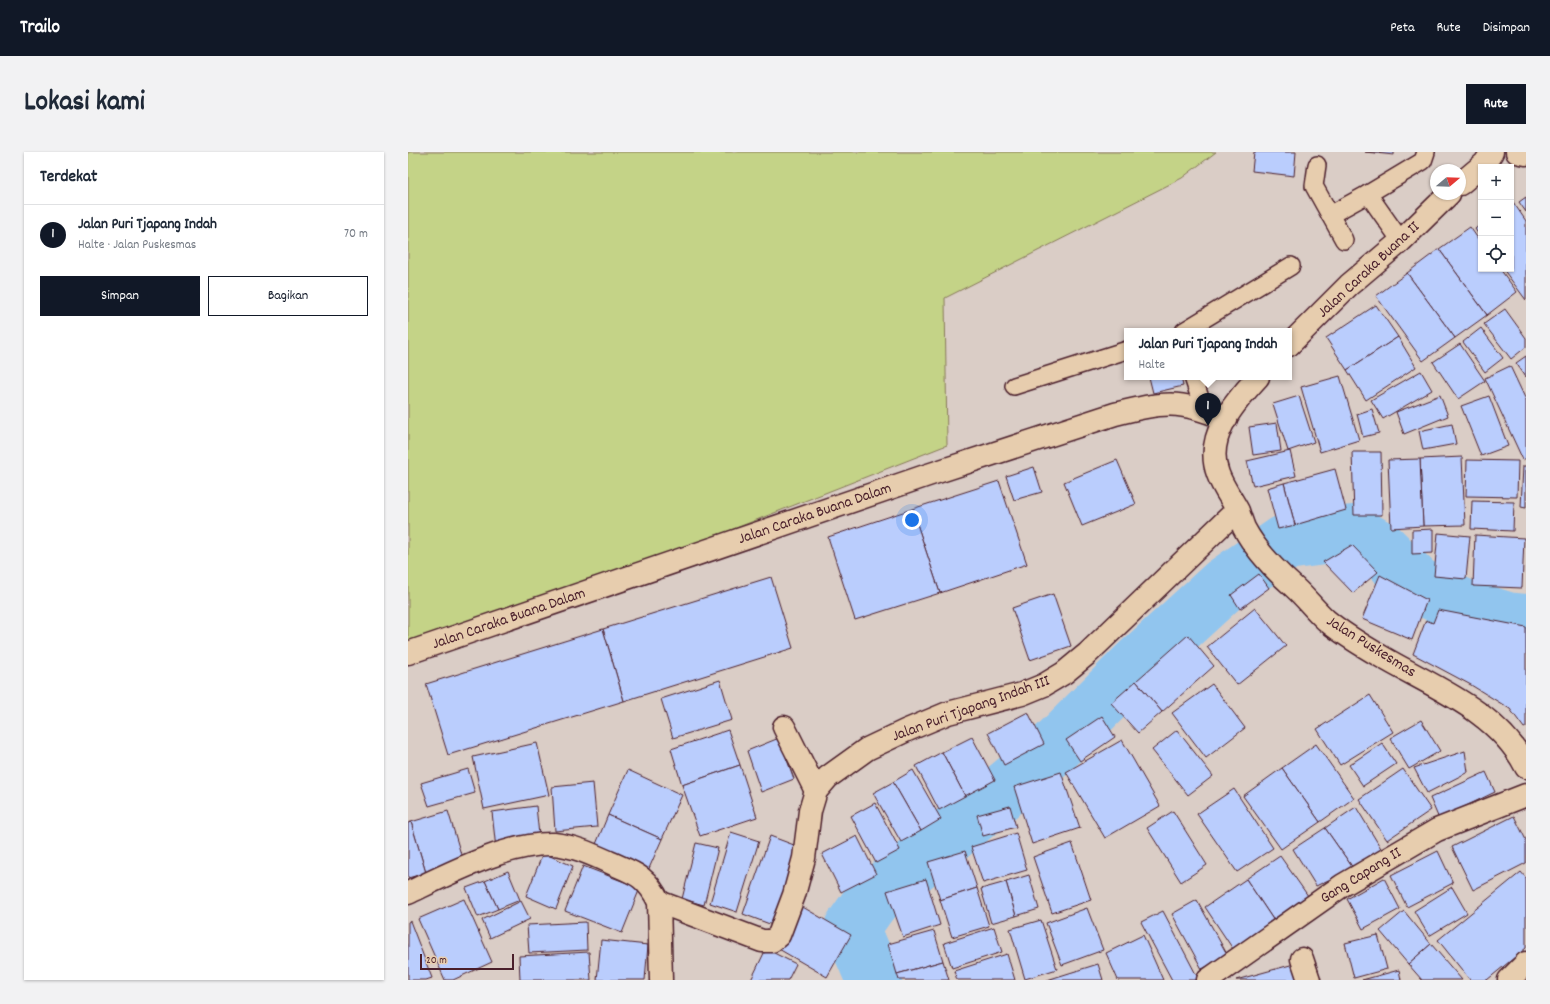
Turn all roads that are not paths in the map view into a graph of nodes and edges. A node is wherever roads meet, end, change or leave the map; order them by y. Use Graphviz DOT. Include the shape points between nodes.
graph roads {
  1 [pos="1426,152"];
  2 [pos="1492,152"];
  3 [pos="1517,152"];
  4 [pos="1526,154"];
  5 [pos="1317,166"];
  6 [pos="1466,179"];
  7 [pos="1368,194"];
  8 [pos="1442,200"];
  9 [pos="1330,215"];
  10 [pos="1344,240"];
  11 [pos="1401,240"];
  12 [pos="1291,266"];
  13 [pos="1189,328"];
  14 [pos="1292,342"];
  15 [pos="1124,351"];
  16 [pos="1194,380"];
  17 [pos="1255,380"];
  18 [pos="1014,386"];
  19 [pos="1204,410"];
  20 [pos="1226,419"];
  21 [pos="1241,520"];
  22 [pos="408,654"];
  23 [pos="784,728"];
  24 [pos="1526,767"];
  25 [pos="816,791"];
  26 [pos="1526,796"];
  27 [pos="408,893"];
  28 [pos="659,902"];
  29 [pos="1302,959"];
  30 [pos="1526,963"];
  31 [pos="661,980"];
  32 [pos="1208,980"];
  33 [pos="1309,980"];
  34 [pos="1509,980"];
  1 -- 7 [label="lane" via="1423,161"];
  2 -- 6 [label="street" via="1485,163"];
  3 -- 4 [label="street"];
  5 -- 9 [label="lane" via="1314,186"];
  7 -- 9 [label="lane"];
  7 -- 11 [label="lane"];
  8 -- 11 [label="street, Jalan Caraka Buana II"];
  9 -- 10 [label="lane"];
  11 -- 14 [label="street, Jalan Caraka Buana II" via="1349,285"];
  12 -- 13 [label="lane"];
  15 -- 18 [label="lane"];
  16 -- 19 [label="lane"];
  17 -- 20 [label="street"];
  19 -- 20 [label="street, Jalan Caraka Buana Dalam"];
  19 -- 22 [label="street, Jalan Caraka Buana Dalam" via="1173,403 1146,406 1115,414 928,475"];
  20 -- 21 [label="street, Jalan Puskesmas" via="1218,430 1213,459 1221,482"];
  21 -- 24 [label="street, Jalan Puskesmas" via="1275,571 1322,617 1382,658 1447,693 1488,721 1513,747"];
  21 -- 25 [label="street, Jalan Puri Tjapang Indah III" via="1064,673 1022,694 948,713 867,748 828,777"];
  23 -- 25 [label="street"];
  25 -- 28 [label="street, Jalan Puri Tjapang Indah III" via="810,811 804,858 794,895 779,935 772,941 762,941"];
  26 -- 32 [label="street, Gang Capang II" via="1437,830 1343,885"];
  27 -- 28 [label="street" via="480,859 554,844 580,850 639,875"];
  28 -- 31 [label="street"];
  29 -- 33 [label="street"];
  30 -- 34 [label="street"];
}
